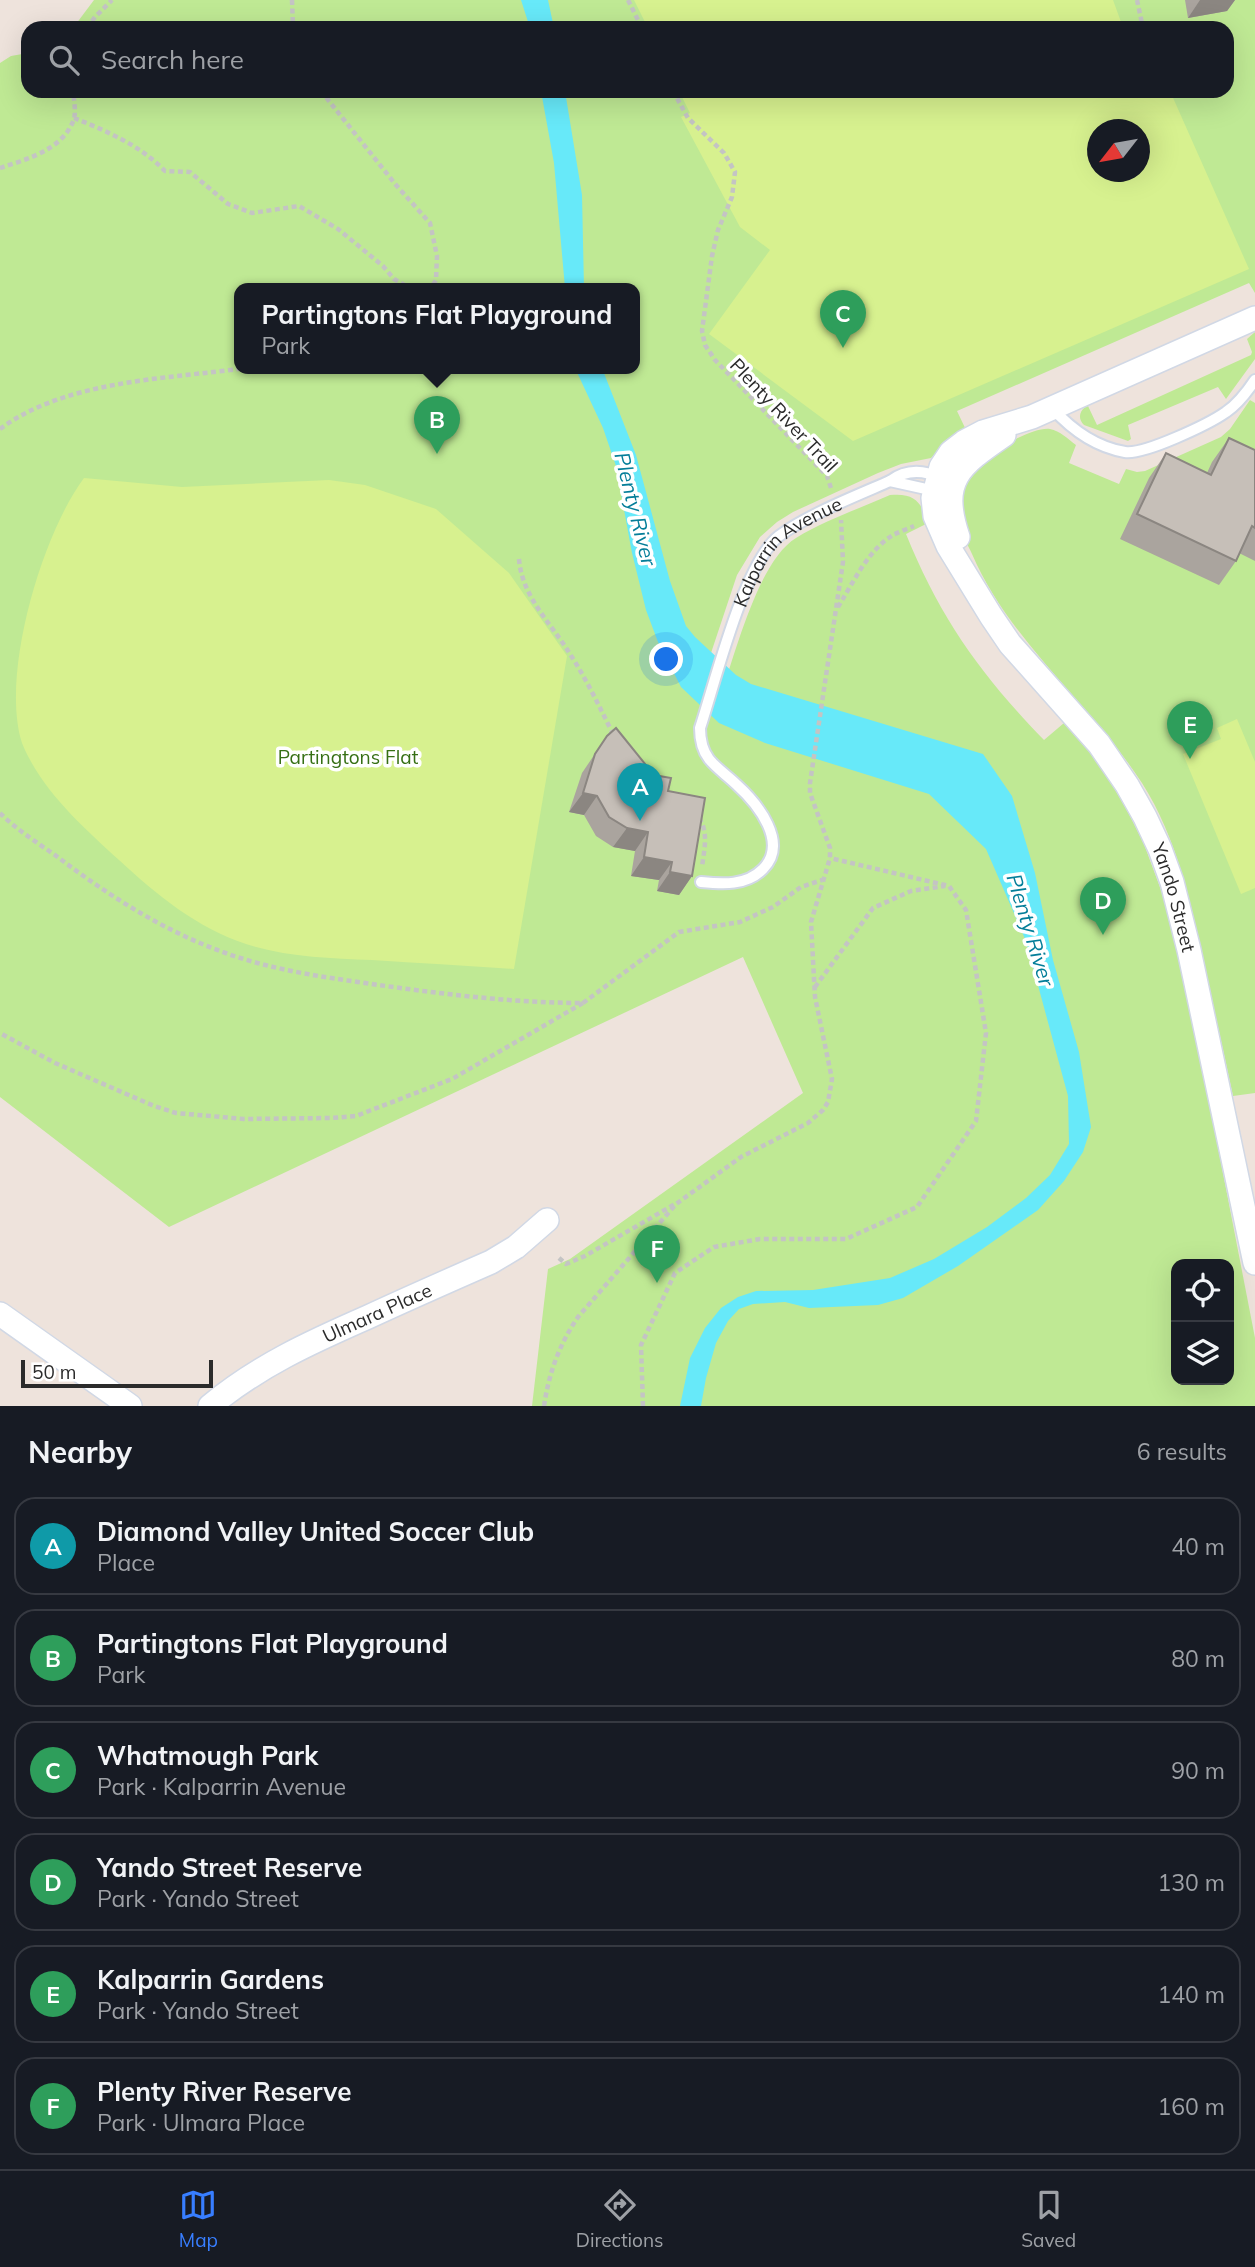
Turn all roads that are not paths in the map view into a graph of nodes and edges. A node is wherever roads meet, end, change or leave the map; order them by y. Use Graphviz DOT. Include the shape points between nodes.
graph roads {
  1 [pos="1255,318"];
  2 [pos="1255,380"];
  3 [pos="1042,412"];
  4 [pos="941,484"];
  5 [pos="974,587"];
  6 [pos="701,882"];
  7 [pos="547,1220"];
  8 [pos="1255,1263"];
  9 [pos="0,1314"];
  10 [pos="130,1406"];
  11 [pos="210,1406"];
  1 -- 3 [label="street"];
  2 -- 3 [label="lane" via="1227,412 1138,452 1083,437"];
  3 -- 4 [label="street"];
  4 -- 5 [label="street, Yando Street"];
  4 -- 5 [label="street, Yando Street" via="935,516"];
  4 -- 6 [label="lane, Kalparrin Avenue" via="917,471 898,475 793,527 766,550 747,586 700,729 708,758 739,786 767,823 773,851 769,863 751,878 737,883"];
  5 -- 8 [label="street, Yando Street" via="1010,644 1099,744 1127,785 1160,849 1189,950"];
  7 -- 11 [label="street, Ulmara Place" via="491,1262 305,1344 234,1386"];
  9 -- 10 [label="street"];
}
